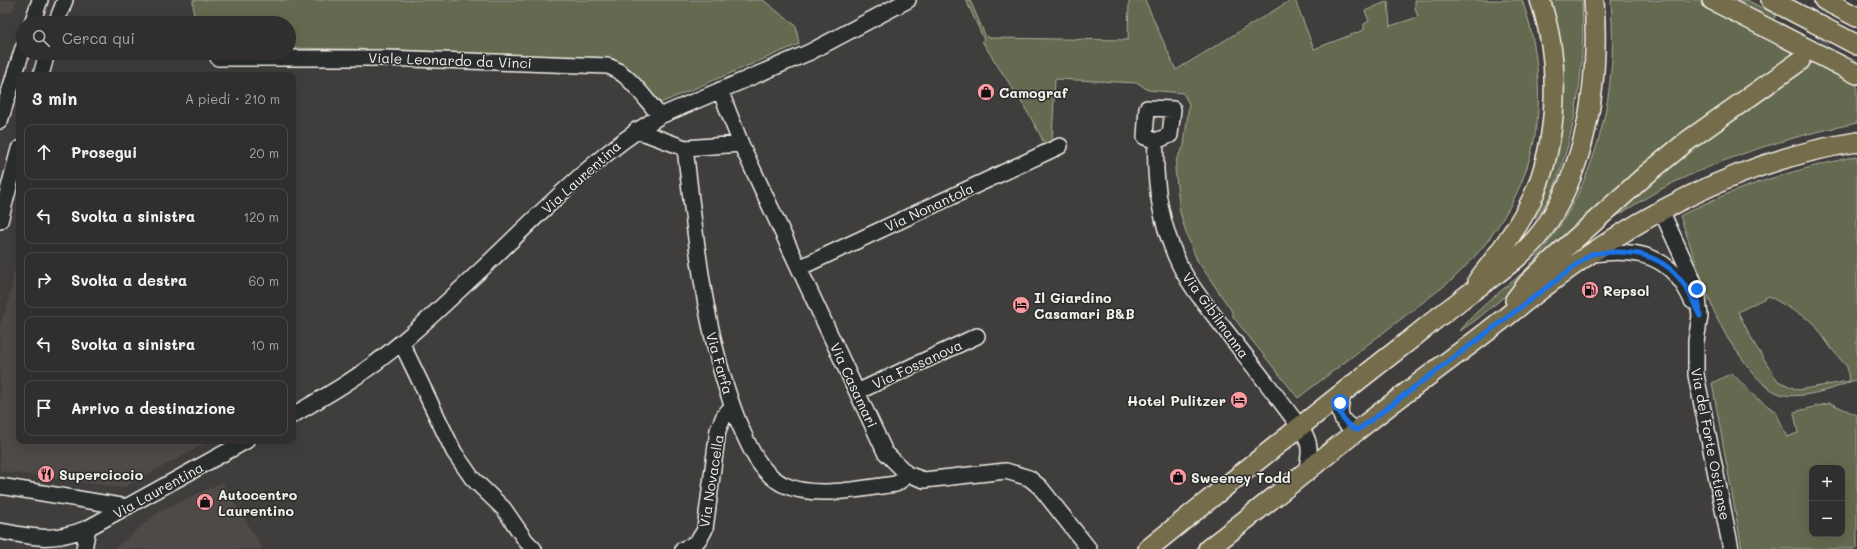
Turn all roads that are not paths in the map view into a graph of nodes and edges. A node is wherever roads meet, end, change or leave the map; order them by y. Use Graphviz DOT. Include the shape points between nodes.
graph roads {
  1 [pos="40,0"];
  2 [pos="65,0"];
  3 [pos="908,0"];
  4 [pos="1540,0"];
  5 [pos="1594,0"];
  6 [pos="1712,0"];
  7 [pos="1824,0"];
  8 [pos="1778,4"];
  9 [pos="34,16"];
  10 [pos="59,16"];
  11 [pos="1857,17"];
  12 [pos="1857,45"];
  13 [pos="296,58"];
  14 [pos="19,60"];
  15 [pos="45,60"];
  16 [pos="1828,60"];
  17 [pos="1800,61"];
  18 [pos="42,72"];
  19 [pos="1857,74"];
  20 [pos="720,90"];
  21 [pos="660,116"];
  22 [pos="0,121"];
  23 [pos="636,130"];
  24 [pos="1156,141"];
  25 [pos="1857,142"];
  26 [pos="741,144"];
  27 [pos="1060,146"];
  28 [pos="685,148"];
  29 [pos="16,160"];
  30 [pos="1661,210"];
  31 [pos="0,221"];
  32 [pos="1591,254"];
  33 [pos="799,268"];
  34 [pos="1463,299"];
  35 [pos="1700,316"];
  36 [pos="1491,329"];
  37 [pos="977,336"];
  38 [pos="401,342"];
  39 [pos="1345,390"];
  40 [pos="857,392"];
  41 [pos="732,406"];
  42 [pos="296,413"];
  43 [pos="1300,427"];
  44 [pos="1358,430"];
  45 [pos="241,444"];
  46 [pos="1306,472"];
  47 [pos="907,474"];
  48 [pos="0,486"];
  49 [pos="126,507"];
  50 [pos="88,528"];
  51 [pos="0,531"];
  52 [pos="84,549"];
  53 [pos="534,549"];
  54 [pos="683,549"];
  55 [pos="1089,549"];
  56 [pos="1148,549"];
  57 [pos="1208,549"];
  58 [pos="1731,549"];
  1 -- 9 [label="street"];
  2 -- 10 [label="street"];
  3 -- 20 [label="street, Via Laurentina" via="823,46"];
  4 -- 34 [label="main road" via="1550,36 1554,84 1551,127 1544,162 1532,198 1516,227"];
  5 -- 34 [label="main road" via="1594,88 1584,139 1567,187 1539,235 1512,262"];
  6 -- 16 [label="main road"];
  7 -- 11 [label="main road"];
  8 -- 12 [label="main road"];
  8 -- 16 [label="main road"];
  13 -- 21 [label="street, Viale Leonardo da Vinci" via="384,58 608,66 625,76"];
  14 -- 22 [label="street"];
  15 -- 18 [label="street"];
  16 -- 19 [label="main road"];
  17 -- 36 [label="main road" via="1717,119 1647,174 1528,283"];
  20 -- 21 [label="street, Via Laurentina"];
  20 -- 26 [label="street, Via Casamari"];
  21 -- 23 [label="street, Via Laurentina"];
  23 -- 28 [label="street"];
  23 -- 38 [label="street, Via Laurentina" via="575,181"];
  24 -- 43 [label="street, Via Gibilmanna" via="1160,205 1176,258 1197,292"];
  25 -- 30 [label="main road" via="1764,165 1716,183"];
  26 -- 28 [label="street"];
  26 -- 33 [label="street, Via Casamari"];
  27 -- 33 [label="street, Via Nonantola"];
  28 -- 41 [label="street, Via Farfa" via="708,320"];
  29 -- 31 [label="street"];
  30 -- 32 [label="main road"];
  30 -- 35 [label="street, Via del Forte Ostiense" via="1697,289"];
  32 -- 35 [label="street" via="1630,251 1659,262 1677,275 1684,284"];
  32 -- 36 [label="main road"];
  33 -- 40 [label="street, Via Casamari"];
  34 -- 39 [label="main road"];
  35 -- 58 [label="street, Via del Forte Ostiense" via="1695,370"];
  36 -- 44 [label="main road"];
  37 -- 40 [label="street, Via Fossanova"];
  38 -- 42 [label="street, Via Laurentina" via="346,384"];
  38 -- 53 [label="street" via="454,452 472,478 504,509"];
  39 -- 43 [label="main road"];
  39 -- 44 [label="street" via="1340,407 1341,416 1346,424"];
  40 -- 47 [label="street, Via Casamari" via="885,452"];
  41 -- 47 [label="street, Via Farfa" via="748,446 771,476 783,484 803,491 820,492 896,484"];
  41 -- 54 [label="street, Via Novacella" via="718,430 705,529 701,538"];
  43 -- 46 [label="street, Via Gibilmanna" via="1309,447"];
  43 -- 56 [label="main road"];
  44 -- 46 [label="main road"];
  45 -- 49 [label="street, Via Laurentina"];
  46 -- 57 [label="main road"];
  47 -- 55 [label="street, Via Casamari" via="924,480 1006,472 1023,475 1040,488"];
  48 -- 49 [label="street"];
  49 -- 50 [label="street, Via Laurentina"];
  50 -- 51 [label="street, Via Laurentina" via="52,538"];
  50 -- 52 [label="street"];
}
